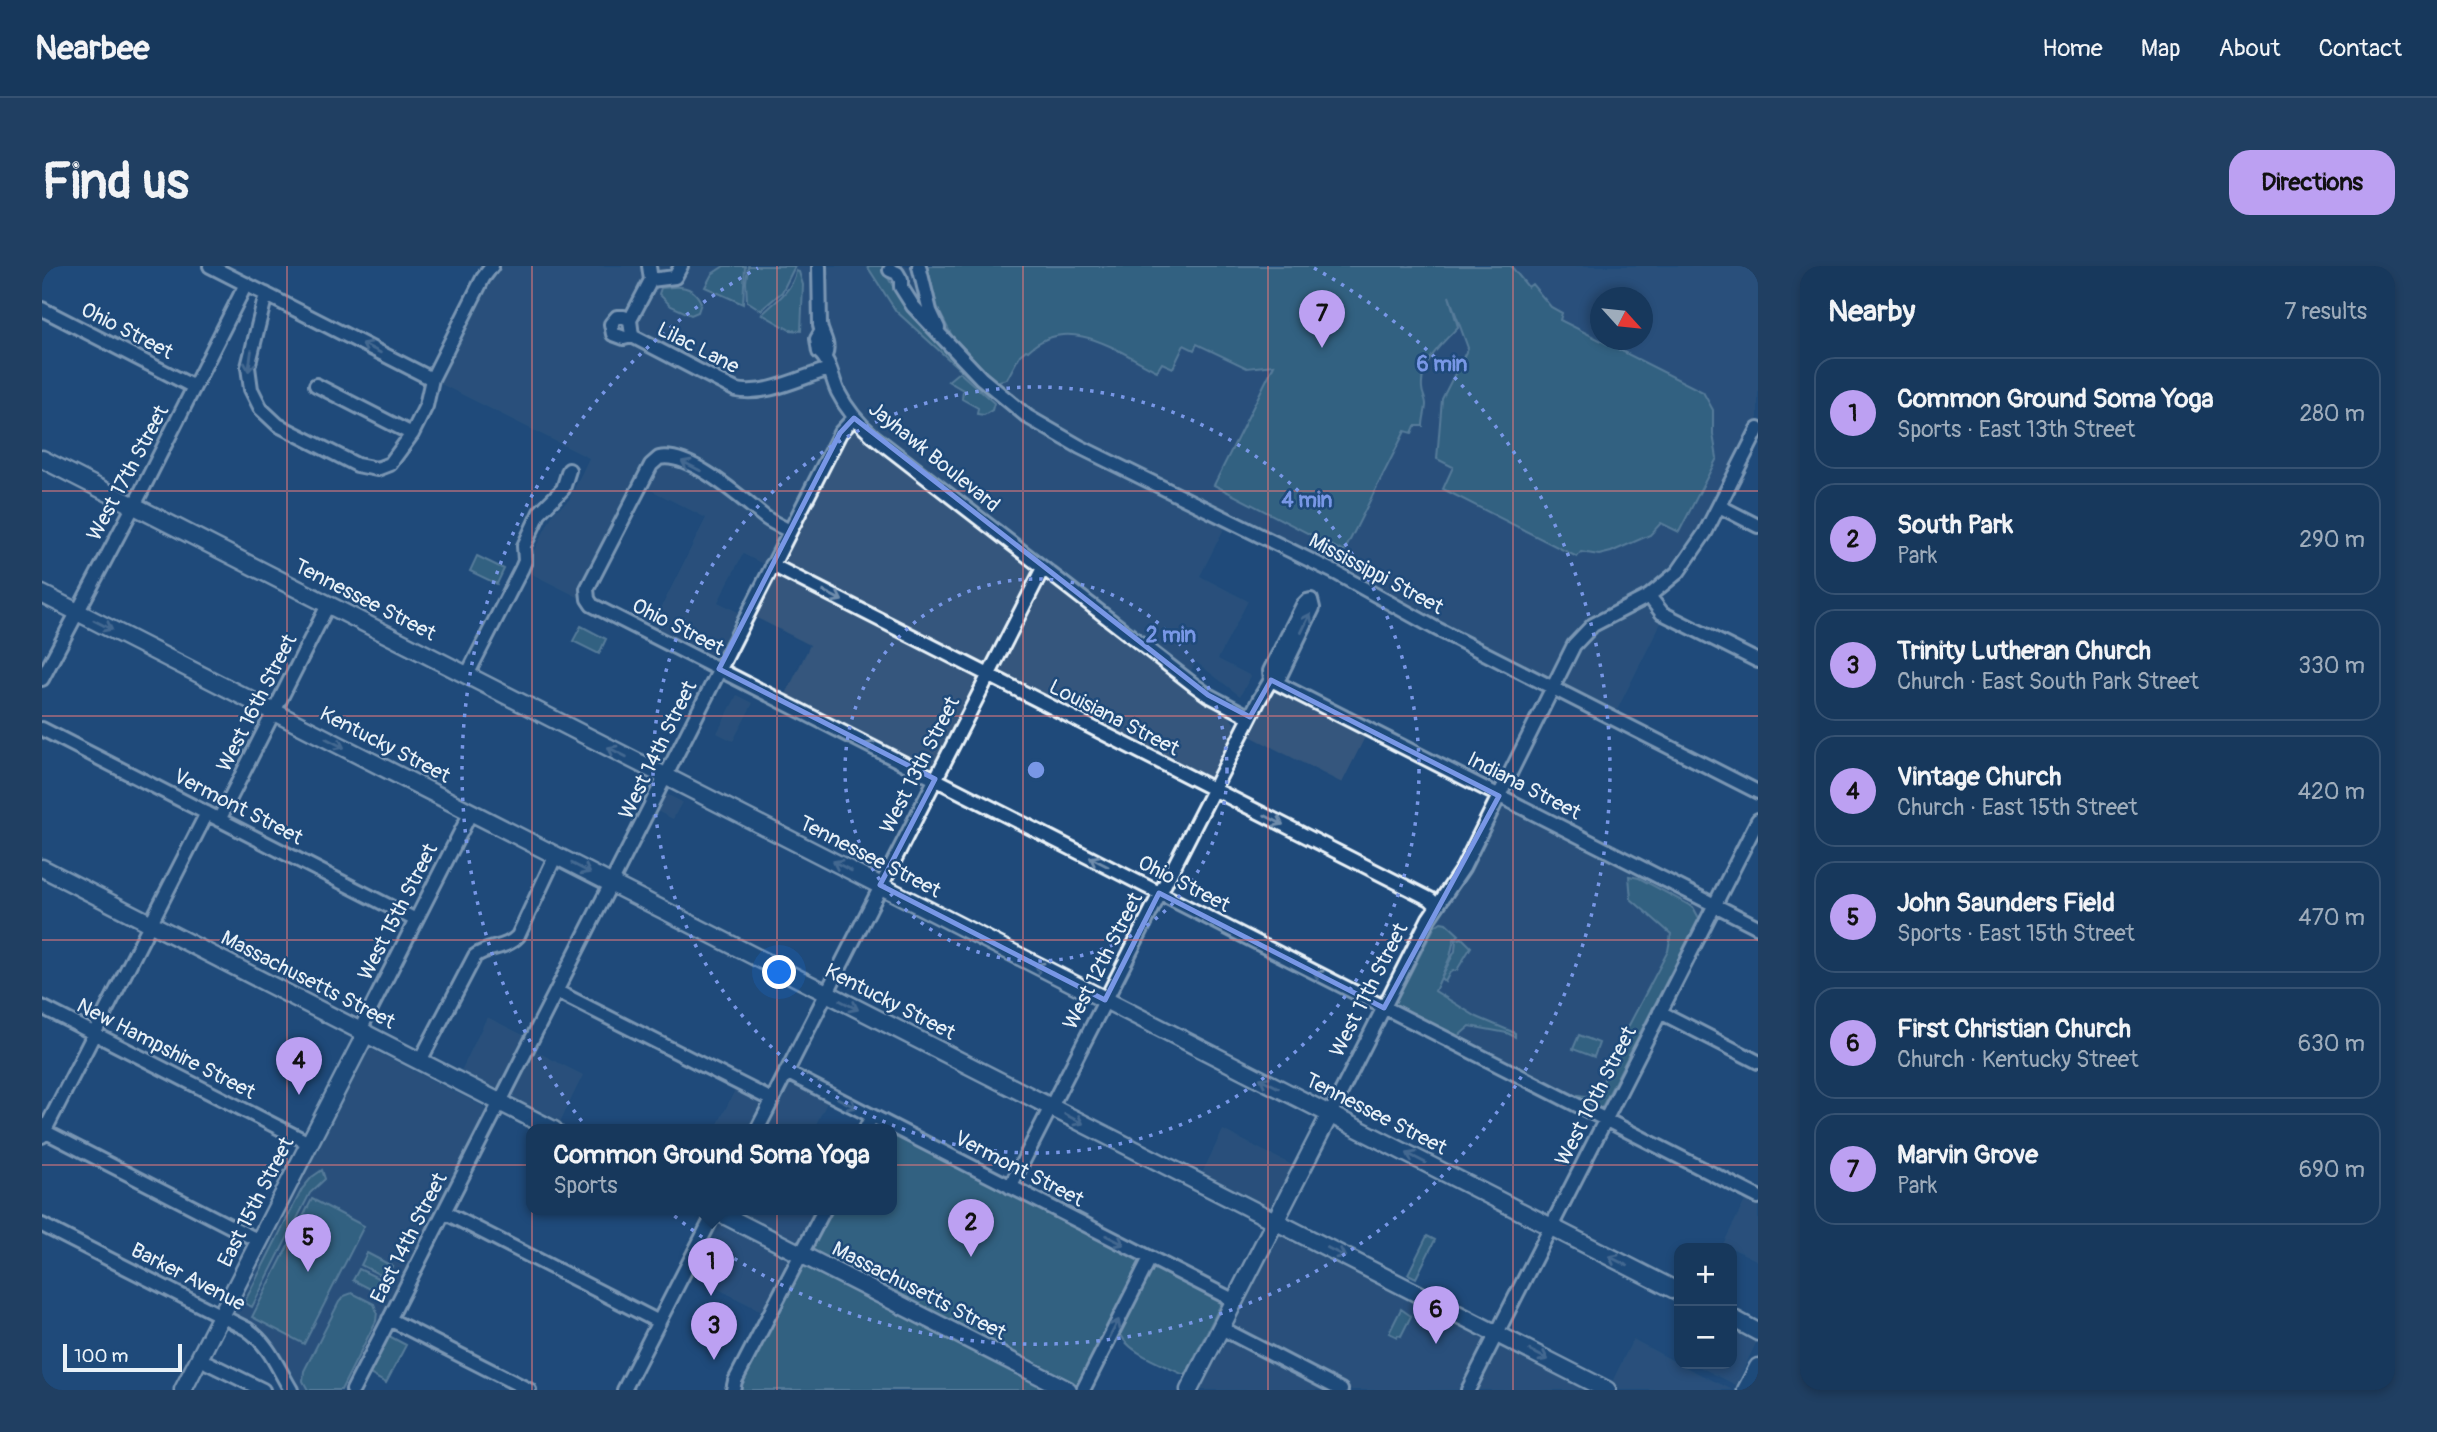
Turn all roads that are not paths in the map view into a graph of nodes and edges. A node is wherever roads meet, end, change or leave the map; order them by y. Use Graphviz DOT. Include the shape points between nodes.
graph roads {
  1 [pos="211,266"];
  2 [pos="649,266"];
  3 [pos="681,266"];
  4 [pos="819,266"];
  5 [pos="919,266"];
  6 [pos="489,267"];
  7 [pos="889,268"];
  8 [pos="651,280"];
  9 [pos="246,284"];
  10 [pos="924,288"];
  11 [pos="903,291"];
  12 [pos="266,294"];
  13 [pos="42,309"];
  14 [pos="631,320"];
  15 [pos="941,335"];
  16 [pos="632,336"];
  17 [pos="827,363"];
  18 [pos="432,379"];
  19 [pos="316,385"];
  20 [pos="194,387"];
  21 [pos="854,418"];
  22 [pos="1758,429"];
  23 [pos="412,434"];
  24 [pos="42,459"];
  25 [pos="569,470"];
  26 [pos="133,505"];
  27 [pos="1719,506"];
  28 [pos="1758,526"];
  29 [pos="790,531"];
  30 [pos="772,565"];
  31 [pos="1043,568"];
  32 [pos="42,594"];
  33 [pos="1649,596"];
  34 [pos="328,604"];
  35 [pos="77,612"];
  36 [pos="1758,661"];
  37 [pos="719,669"];
  38 [pos="467,675"];
  39 [pos="988,675"];
  40 [pos="42,679"];
  41 [pos="1271,680"];
  42 [pos="1553,687"];
  43 [pos="274,712"];
  44 [pos="1250,717"];
  45 [pos="42,729"];
  46 [pos="666,777"];
  47 [pos="935,779"];
  48 [pos="1213,789"];
  49 [pos="1758,792"];
  50 [pos="1499,796"];
  51 [pos="471,812"];
  52 [pos="206,813"];
  53 [pos="219,820"];
  54 [pos="1758,820"];
  55 [pos="556,855"];
  56 [pos="42,868"];
  57 [pos="613,884"];
  58 [pos="880,885"];
  59 [pos="1159,893"];
  60 [pos="1715,905"];
  61 [pos="1437,906"];
  62 [pos="416,920"];
  63 [pos="151,924"];
  64 [pos="1758,927"];
  65 [pos="558,992"];
  66 [pos="826,993"];
  67 [pos="1105,1000"];
  68 [pos="42,1007"];
  69 [pos="1384,1008"];
  70 [pos="1660,1012"];
  71 [pos="363,1032"];
  72 [pos="94,1034"];
  73 [pos="420,1061"];
  74 [pos="1758,1062"];
  75 [pos="786,1072"];
  76 [pos="772,1100"];
  77 [pos="500,1103"];
  78 [pos="1051,1107"];
  79 [pos="1330,1114"];
  80 [pos="872,1116"];
  81 [pos="1605,1120"];
  82 [pos="542,1124"];
  83 [pos="760,1124"];
  84 [pos="868,1124"];
  85 [pos="888,1124"];
  86 [pos="897,1129"];
  87 [pos="43,1132"];
  88 [pos="309,1143"];
  89 [pos="1010,1186"];
  90 [pos="1758,1198"];
  91 [pos="444,1212"];
  92 [pos="713,1215"];
  93 [pos="723,1215"];
  94 [pos="821,1215"];
  95 [pos="1275,1222"];
  96 [pos="42,1225"];
  97 [pos="1551,1227"];
  98 [pos="259,1241"];
  99 [pos="801,1254"];
  100 [pos="1150,1258"];
  101 [pos="1674,1289"];
  102 [pos="1235,1301"];
  103 [pos="221,1315"];
  104 [pos="389,1319"];
  105 [pos="1737,1321"];
  106 [pos="659,1322"];
  107 [pos="1221,1328"];
  108 [pos="1758,1332"];
  109 [pos="1496,1334"];
  110 [pos="208,1363"];
  111 [pos="1758,1367"];
  112 [pos="183,1390"];
  113 [pos="263,1390"];
  114 [pos="291,1390"];
  115 [pos="353,1390"];
  116 [pos="528,1390"];
  117 [pos="624,1390"];
  118 [pos="733,1390"];
  119 [pos="1068,1390"];
  120 [pos="1083,1390"];
  121 [pos="1189,1390"];
  122 [pos="1341,1390"];
  123 [pos="1468,1390"];
  124 [pos="1607,1390"];
  125 [pos="1746,1390"];
  1 -- 9 [label="street"];
  2 -- 8 [label="street"];
  3 -- 8 [label="street" via="675,277"];
  4 -- 17 [label="street, Jayhawk Boulevard"];
  5 -- 10 [label="street"];
  6 -- 18 [label="street"];
  7 -- 11 [label="street, Mississippi Street" via="890,278"];
  8 -- 14 [label="street, Lilac Lane"];
  9 -- 12 [label="street"];
  9 -- 20 [label="street, West 17th Street"];
  10 -- 11 [label="street"];
  10 -- 15 [label="street"];
  11 -- 15 [label="street, Mississippi Street"];
  18 -- 12 [label="street, one-way"];
  12 -- 23 [label="street, one-way" via="248,367 251,389 268,417 370,470 390,464"];
  13 -- 20 [label="street, Ohio Street"];
  14 -- 16 [label="street, Lilac Lane"];
  14 -- 16 [label="street, Lilac Lane" via="617,317 611,328 616,336"];
  15 -- 42 [label="street, Mississippi Street" via="1013,407 1058,436 1336,573"];
  16 -- 17 [label="street, Lilac Lane" via="745,392 778,386"];
  17 -- 21 [label="street, Jayhawk Boulevard"];
  18 -- 23 [label="street" via="426,406"];
  19 -- 23 [label="street"];
  20 -- 26 [label="street, West 17th Street"];
  21 -- 29 [label="street, West 14th Street" via="840,433"];
  21 -- 31 [label="street, Jayhawk Boulevard"];
  22 -- 27 [label="street, West 11th Street"];
  24 -- 26 [label="main road, Tennessee Street"];
  25 -- 38 [label="street" via="563,489 540,512 524,546 522,568"];
  26 -- 34 [label="main road, Tennessee Street"];
  26 -- 35 [label="street, West 17th Street"];
  27 -- 28 [label="street"];
  27 -- 33 [label="street, West 11th Street" via="1688,561"];
  29 -- 30 [label="street, West 14th Street"];
  29 -- 37 [label="street, Ohio Street, one-way" via="768,520 725,484 664,456 655,461 587,589 592,605"];
  30 -- 37 [label="street, West 14th Street"];
  30 -- 39 [label="street, Louisiana Street, one-way"];
  31 -- 39 [label="street, West 13th Street"];
  31 -- 44 [label="street, Jayhawk Boulevard" via="1194,685"];
  32 -- 35 [label="main road, Kentucky Street"];
  33 -- 36 [label="street" via="1662,613"];
  33 -- 42 [label="street, West 11th Street" via="1585,632"];
  34 -- 38 [label="main road, Tennessee Street"];
  34 -- 43 [label="street, West 16th Street"];
  35 -- 40 [label="street, West 17th Street"];
  35 -- 43 [label="main road, Kentucky Street, one-way"];
  37 -- 46 [label="street, West 14th Street"];
  47 -- 37 [label="street, Ohio Street, one-way"];
  46 -- 38 [label="main road, Tennessee Street, one-way"];
  39 -- 47 [label="street, West 13th Street"];
  39 -- 48 [label="street, Louisiana Street"];
  41 -- 41 [label="street, West 12th Street, one-way" via="1280,676 1313,608 1311,600 1303,605 1270,671"];
  41 -- 44 [label="street, West 12th Street"];
  41 -- 50 [label="street, Indiana Street"];
  42 -- 49 [label="street, Mississippi Street"];
  42 -- 50 [label="street, West 11th Street"];
  43 -- 51 [label="main road, Kentucky Street, one-way"];
  43 -- 53 [label="street, West 16th Street"];
  44 -- 48 [label="street, West 12th Street"];
  45 -- 52 [label="street, Vermont Street"];
  46 -- 57 [label="street, West 14th Street"];
  58 -- 46 [label="main road, Tennessee Street, one-way"];
  47 -- 58 [label="street, West 13th Street"];
  59 -- 47 [label="street, Ohio Street, one-way"];
  48 -- 59 [label="street, West 12th Street"];
  48 -- 61 [label="street, Louisiana Street, one-way"];
  50 -- 60 [label="street, Indiana Street"];
  50 -- 61 [label="street, West 11th Street" via="1463,868"];
  51 -- 55 [label="main road, Kentucky Street"];
  51 -- 62 [label="street, West 15th Street"];
  52 -- 53 [label="street, Vermont Street"];
  52 -- 63 [label="street"];
  53 -- 62 [label="street, Vermont Street"];
  54 -- 60 [label="street, West 10th Street"];
  55 -- 57 [label="main road, Kentucky Street, one-way"];
  55 -- 73 [label="street" via="518,936 475,956"];
  56 -- 63 [label="main road, Massachusetts Street"];
  57 -- 65 [label="street, West 14th Street"];
  57 -- 66 [label="main road, Kentucky Street"];
  58 -- 66 [label="street, West 13th Street"];
  67 -- 58 [label="main road, Tennessee Street, one-way"];
  59 -- 67 [label="street, West 12th Street"];
  69 -- 59 [label="street, Ohio Street, one-way"];
  60 -- 64 [label="street, Indiana Street"];
  60 -- 70 [label="street, West 10th Street"];
  61 -- 69 [label="street, West 11th Street"];
  62 -- 71 [label="street, West 15th Street"];
  63 -- 71 [label="main road, Massachusetts Street"];
  63 -- 72 [label="street"];
  65 -- 76 [label="street"];
  65 -- 77 [label="street, West 14th Street"];
  66 -- 75 [label="street, West 13th Street"];
  66 -- 78 [label="main road, Kentucky Street, one-way"];
  67 -- 78 [label="street, West 12th Street"];
  79 -- 67 [label="main road, Tennessee Street, one-way"];
  68 -- 72 [label="street, New Hampshire Street"];
  69 -- 79 [label="street, West 11th Street"];
  69 -- 81 [label="street, Ohio Street"];
  70 -- 74 [label="street"];
  70 -- 81 [label="street, West 10th Street"];
  71 -- 73 [label="main road, Massachusetts Street"];
  71 -- 88 [label="main road, East 15th Street"];
  72 -- 87 [label="street"];
  72 -- 88 [label="street, New Hampshire Street"];
  73 -- 77 [label="main road, Massachusetts Street"];
  75 -- 76 [label="street, West 13th Street"];
  75 -- 80 [label="street, Vermont Street, one-way"];
  76 -- 83 [label="street, West 13th Street"];
  77 -- 82 [label="main road, Massachusetts Street"];
  77 -- 91 [label="street, East 14th Street"];
  78 -- 89 [label="street, West 12th Street"];
  78 -- 95 [label="main road, Kentucky Street, one-way"];
  79 -- 95 [label="main road, West 11th Street"];
  97 -- 79 [label="main road, Tennessee Street, one-way"];
  80 -- 84 [label="street"];
  80 -- 85 [label="street, Vermont Street"];
  81 -- 90 [label="street, Ohio Street"];
  81 -- 97 [label="street, West 10th Street"];
  86 -- 89 [label="street, Vermont Street"];
  87 -- 98 [label="street"];
  88 -- 98 [label="main road, East 15th Street"];
  89 -- 100 [label="street, Vermont Street, one-way"];
  91 -- 104 [label="street, East 14th Street"];
  91 -- 106 [label="street"];
  92 -- 106 [label="street"];
  93 -- 99 [label="main road, Massachusetts Street"];
  94 -- 99 [label="street"];
  95 -- 102 [label="main road, West 11th Street"];
  95 -- 109 [label="main road, Kentucky Street, one-way"];
  96 -- 103 [label="street, Barker Avenue"];
  101 -- 97 [label="main road, Tennessee Street, one-way"];
  97 -- 109 [label="street, West 10th Street"];
  98 -- 103 [label="main road, East 15th Street"];
  99 -- 118 [label="street"];
  99 -- 119 [label="main road, Massachusetts Street"];
  100 -- 102 [label="street, Vermont Street"];
  120 -- 100 [label="street, one-way"];
  102 -- 107 [label="main road, West 11th Street"];
  103 -- 112 [label="main road, East 15th Street"];
  103 -- 114 [label="street, Barker Avenue" via="262,1341"];
  104 -- 115 [label="street, East 14th Street"];
  104 -- 116 [label="street"];
  105 -- 108 [label="main road"];
  106 -- 117 [label="street"];
  107 -- 121 [label="main road, West 11th Street"];
  107 -- 122 [label="street"];
  109 -- 123 [label="street, West 10th Street"];
  109 -- 124 [label="main road, Kentucky Street, one-way"];
  110 -- 113 [label="street"];
  111 -- 125 [label="main road"];
}
